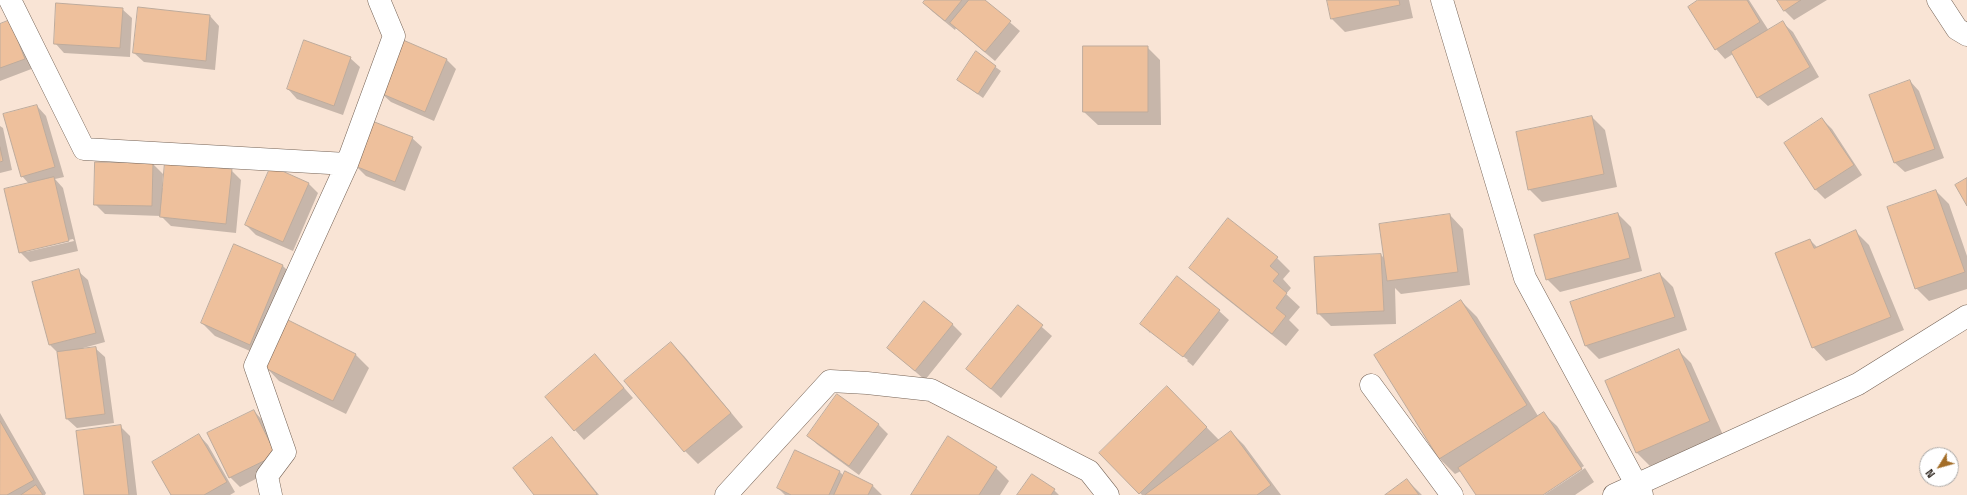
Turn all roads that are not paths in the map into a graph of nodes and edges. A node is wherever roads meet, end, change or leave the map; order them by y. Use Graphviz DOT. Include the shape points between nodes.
graph roads {
  1 [pos="10,0"];
  2 [pos="379,0"];
  3 [pos="1442,0"];
  4 [pos="1938,0"];
  5 [pos="1967,35"];
  6 [pos="347,164"];
  7 [pos="1967,316"];
  8 [pos="1371,385"];
  9 [pos="1639,489"];
  10 [pos="270,495"];
  11 [pos="726,495"];
  12 [pos="1108,495"];
  13 [pos="1452,495"];
  14 [pos="1614,495"];
  1 -- 6 [label="street" via="84,149"];
  2 -- 6 [label="street" via="394,36"];
  3 -- 9 [label="street" via="1525,278"];
  4 -- 5 [label="street" via="1957,29"];
  6 -- 10 [label="street" via="255,366 285,452 267,476"];
  7 -- 9 [label="street" via="1858,384"];
  8 -- 13 [label="street"];
  9 -- 14 [label="street"];
  11 -- 12 [label="street" via="830,381 931,390 1089,471"];
}
